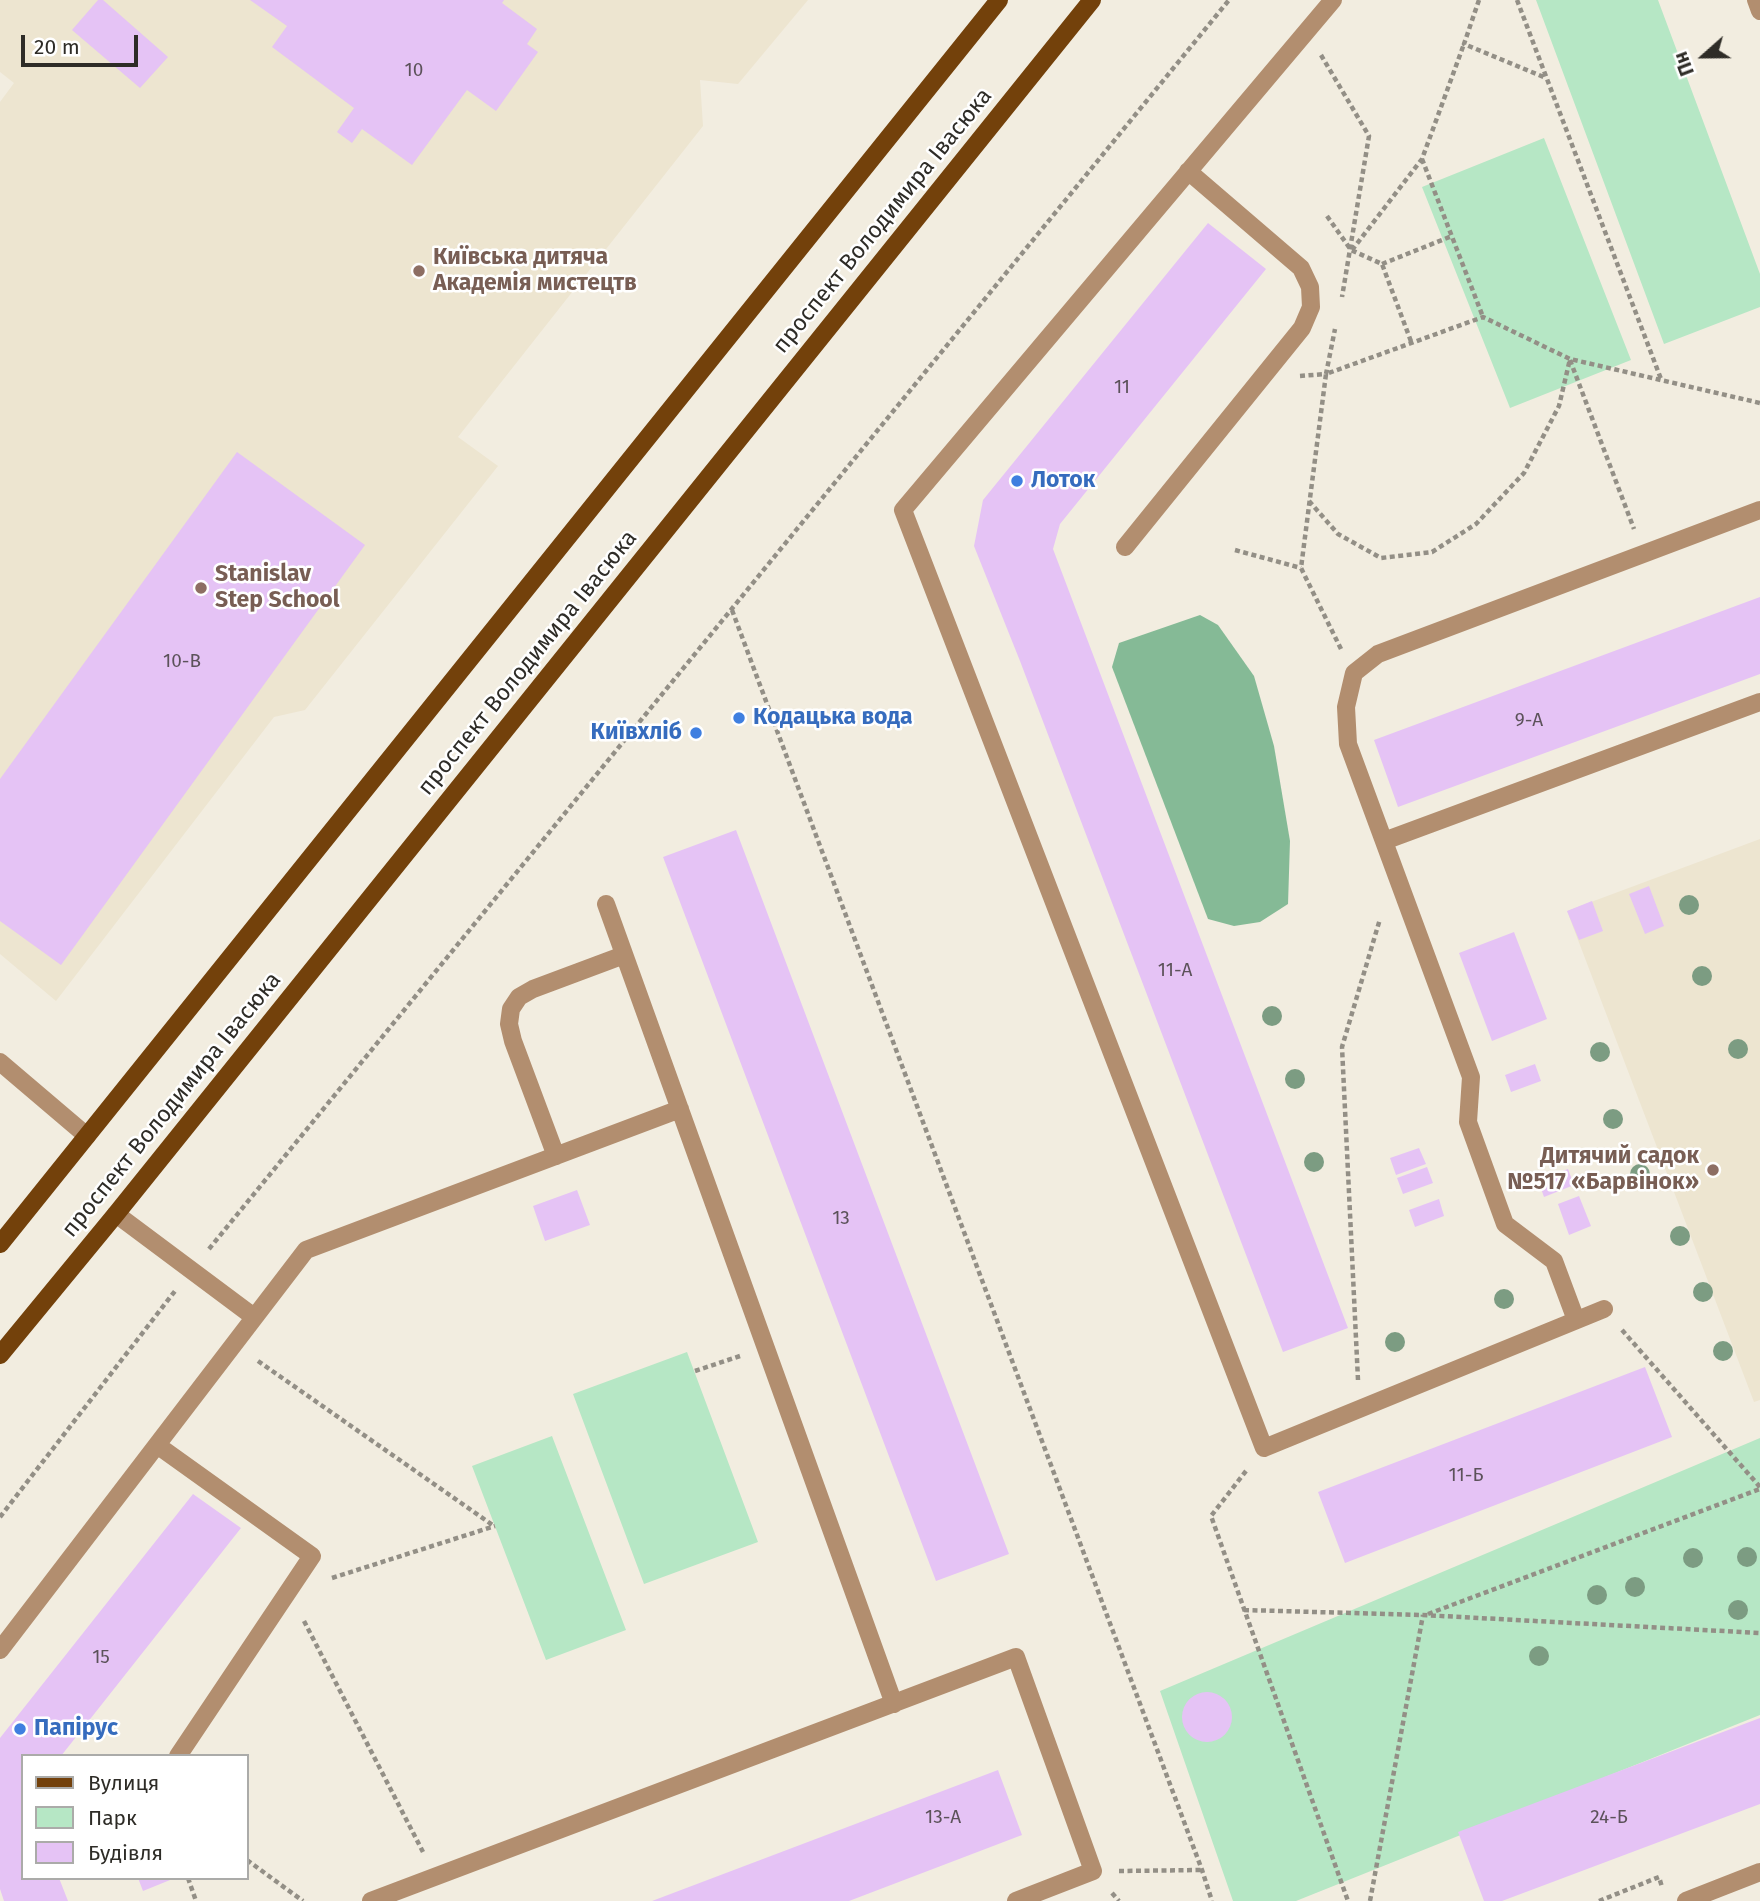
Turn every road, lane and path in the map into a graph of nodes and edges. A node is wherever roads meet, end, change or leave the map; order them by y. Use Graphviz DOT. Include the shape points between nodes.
graph roads {
  1 [pos="999,0"];
  2 [pos="1092,0"];
  3 [pos="1229,0"];
  4 [pos="1333,0"];
  5 [pos="1479,0"];
  6 [pos="1517,0"];
  7 [pos="1756,0"];
  8 [pos="1760,11"];
  9 [pos="1307,30"];
  10 [pos="1464,44"];
  11 [pos="1546,79"];
  12 [pos="1422,159"];
  13 [pos="1188,171"];
  14 [pos="1327,216"];
  15 [pos="1451,236"];
  16 [pos="1351,250"];
  17 [pos="1382,264"];
  18 [pos="1340,305"];
  19 [pos="1483,317"];
  20 [pos="1337,319"];
  21 [pos="1412,344"];
  22 [pos="1570,359"];
  23 [pos="1326,374"];
  24 [pos="1662,380"];
  25 [pos="1760,403"];
  26 [pos="1309,501"];
  27 [pos="1760,510"];
  28 [pos="1125,548"];
  29 [pos="1235,550"];
  30 [pos="1644,554"];
  31 [pos="1301,568"];
  32 [pos="732,609"];
  33 [pos="1354,673"];
  34 [pos="1760,702"];
  35 [pos="1384,841"];
  36 [pos="1394,870"];
  37 [pos="606,904"];
  38 [pos="624,955"];
  39 [pos="0,1062"];
  40 [pos="680,1109"];
  41 [pos="87,1136"];
  42 [pos="556,1156"];
  43 [pos="116,1214"];
  44 [pos="0,1244"];
  45 [pos="192,1270"];
  46 [pos="1604,1309"];
  47 [pos="254,1317"];
  48 [pos="1576,1320"];
  49 [pos="234,1344"];
  50 [pos="766,1348"];
  51 [pos="0,1355"];
  52 [pos="695,1371"];
  53 [pos="1359,1409"];
  54 [pos="157,1445"];
  55 [pos="1264,1448"];
  56 [pos="1760,1488"];
  57 [pos="0,1517"];
  58 [pos="289,1591"];
  59 [pos="1244,1610"];
  60 [pos="1423,1615"];
  61 [pos="1760,1633"];
  62 [pos="0,1650"];
  63 [pos="894,1704"];
  64 [pos="179,1754"];
  65 [pos="248,1861"];
  66 [pos="1202,1870"];
  67 [pos="1093,1871"];
  68 [pos="1760,1872"];
  69 [pos="436,1877"];
  70 [pos="189,1880"];
  71 [pos="1663,1889"];
  72 [pos="197,1901"];
  73 [pos="303,1901"];
  74 [pos="371,1901"];
  75 [pos="1016,1901"];
  76 [pos="1212,1901"];
  77 [pos="1348,1901"];
  78 [pos="1370,1901"];
  79 [pos="1599,1901"];
  80 [pos="1686,1901"];
  1 -- 41 [label="main road, проспект Володимира Івасюка"];
  2 -- 43 [label="main road, проспект Володимира Івасюка"];
  3 -- 32 [label="path"];
  4 -- 9 [label="lane"];
  5 -- 10 [label="path"];
  6 -- 11 [label="path"];
  7 -- 8 [label="lane"];
  9 -- 13 [label="lane"];
  9 -- 16 [label="path" via="1369,136"];
  10 -- 11 [label="path"];
  10 -- 12 [label="path"];
  11 -- 24 [label="path"];
  12 -- 15 [label="path"];
  12 -- 16 [label="path"];
  13 -- 28 [label="lane" via="1301,268 1310,287 1311,307 1302,328"];
  13 -- 55 [label="lane" via="903,510"];
  14 -- 16 [label="path"];
  15 -- 17 [label="path"];
  15 -- 19 [label="path"];
  16 -- 17 [label="path"];
  16 -- 18 [label="path"];
  17 -- 21 [label="path"];
  19 -- 21 [label="path"];
  19 -- 22 [label="path"];
  20 -- 23 [label="path"];
  21 -- 23 [label="path"];
  22 -- 24 [label="path"];
  22 -- 26 [label="path" via="1559,406 1524,472 1476,524 1432,552 1381,558 1338,534"];
  22 -- 30 [label="path"];
  23 -- 26 [label="path"];
  24 -- 25 [label="path"];
  26 -- 31 [label="path"];
  27 -- 30 [label="lane"];
  29 -- 31 [label="path"];
  30 -- 33 [label="lane" via="1378,654"];
  31 -- 33 [label="path"];
  32 -- 45 [label="path"];
  32 -- 66 [label="path"];
  33 -- 35 [label="lane" via="1346,707 1348,744"];
  34 -- 35 [label="lane"];
  35 -- 36 [label="lane"];
  36 -- 48 [label="lane" via="1471,1077 1468,1122 1505,1224 1554,1261"];
  36 -- 53 [label="path" via="1342,1047"];
  37 -- 38 [label="lane"];
  38 -- 40 [label="lane"];
  38 -- 42 [label="lane" via="533,989 511,1009 513,1041"];
  39 -- 41 [label="lane"];
  40 -- 42 [label="lane"];
  40 -- 50 [label="lane"];
  41 -- 44 [label="main road, проспект Володимира Івасюка"];
  42 -- 47 [label="lane" via="306,1250"];
  43 -- 45 [label="lane"];
  43 -- 51 [label="main road, проспект Володимира Івасюка"];
  45 -- 47 [label="lane"];
  45 -- 57 [label="path"];
  46 -- 48 [label="lane"];
  46 -- 56 [label="path"];
  47 -- 49 [label="lane"];
  48 -- 53 [label="lane"];
  49 -- 54 [label="lane"];
  49 -- 58 [label="path" via="495,1527"];
  50 -- 52 [label="path"];
  50 -- 63 [label="lane"];
  53 -- 55 [label="lane"];
  54 -- 58 [label="lane" via="312,1556"];
  54 -- 62 [label="lane"];
  55 -- 59 [label="path" via="1211,1516"];
  56 -- 60 [label="path"];
  58 -- 64 [label="lane"];
  58 -- 69 [label="path"];
  59 -- 60 [label="path"];
  59 -- 77 [label="path"];
  60 -- 61 [label="path"];
  60 -- 78 [label="path"];
  63 -- 67 [label="lane" via="1016,1657"];
  63 -- 69 [label="lane"];
  65 -- 73 [label="path"];
  66 -- 67 [label="path"];
  66 -- 76 [label="path"];
  67 -- 75 [label="lane"];
  68 -- 80 [label="lane"];
  69 -- 74 [label="lane"];
  70 -- 72 [label="path"];
  71 -- 79 [label="path" via="1658,1877"];
}
